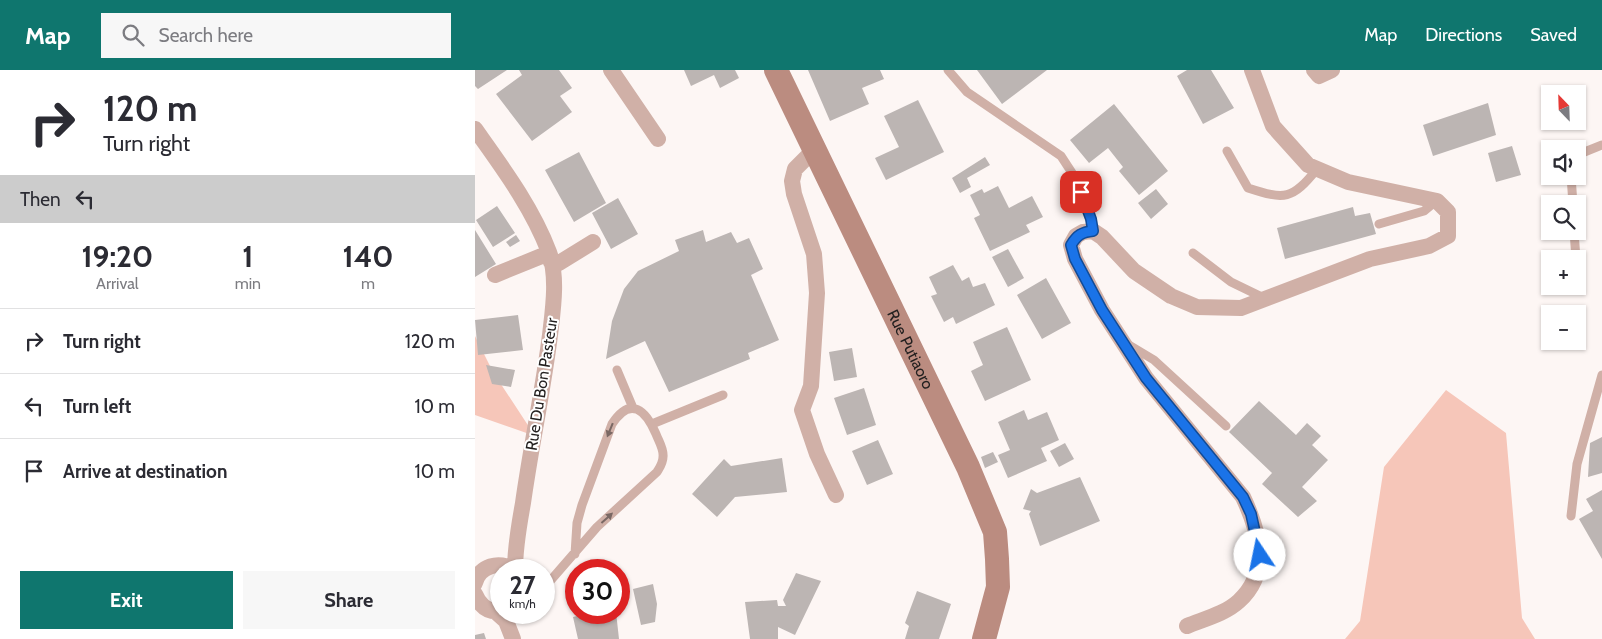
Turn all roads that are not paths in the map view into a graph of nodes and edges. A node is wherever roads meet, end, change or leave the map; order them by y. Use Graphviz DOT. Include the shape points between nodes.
graph roads {
  1 [pos="611,70"];
  2 [pos="776,70"];
  3 [pos="948,70"];
  4 [pos="1252,70"];
  5 [pos="1314,70"];
  6 [pos="1332,70"];
  7 [pos="475,129"];
  8 [pos="658,139"];
  9 [pos="1602,145"];
  10 [pos="815,149"];
  11 [pos="1227,151"];
  12 [pos="1586,151"];
  13 [pos="1317,169"];
  14 [pos="1437,201"];
  15 [pos="1379,224"];
  16 [pos="1093,231"];
  17 [pos="593,242"];
  18 [pos="1193,253"];
  19 [pos="550,257"];
  20 [pos="495,275"];
  21 [pos="1267,299"];
  22 [pos="1125,343"];
  23 [pos="617,370"];
  24 [pos="1602,375"];
  25 [pos="723,396"];
  26 [pos="633,408"];
  27 [pos="652,424"];
  28 [pos="1226,426"];
  29 [pos="836,495"];
  30 [pos="1571,516"];
  31 [pos="515,543"];
  32 [pos="575,554"];
  33 [pos="501,559"];
  34 [pos="514,559"];
  35 [pos="490,566"];
  36 [pos="555,576"];
  37 [pos="476,589"];
  38 [pos="490,610"];
  39 [pos="1187,626"];
  40 [pos="984,639"];
  1 -- 8 [label="street"];
  2 -- 10 [label="main road, Rue Putiaoro"];
  3 -- 16 [label="lane" via="967,92 1061,156 1076,179"];
  4 -- 13 [label="street" via="1273,126 1308,165"];
  5 -- 6 [label="street" via="1319,76"];
  7 -- 19 [label="street, Rue Du Bon Pasteur" via="517,192"];
  9 -- 12 [label="lane"];
  10 -- 29 [label="street" via="795,169 793,181 794,194 814,254 817,293 811,386 802,410"];
  10 -- 40 [label="main road, Rue Putiaoro" via="968,467 995,532 998,587"];
  11 -- 13 [label="lane" via="1247,188 1276,198 1300,190"];
  13 -- 14 [label="street" via="1348,182"];
  14 -- 15 [label="lane" via="1424,211"];
  14 -- 21 [label="street" via="1448,212 1448,236 1429,246 1370,259"];
  16 -- 21 [label="street" via="1102,236 1134,271 1171,296 1197,307 1241,308"];
  16 -- 22 [label="street" via="1076,236 1071,245 1102,310"];
  17 -- 19 [label="street" via="559,263"];
  18 -- 21 [label="lane" via="1231,282"];
  19 -- 20 [label="street"];
  19 -- 31 [label="street, Rue Du Bon Pasteur" via="553,314"];
  22 -- 28 [label="lane" via="1164,368"];
  22 -- 39 [label="street" via="1146,378 1243,497 1257,537 1260,565 1245,594 1219,614"];
  23 -- 26 [label="lane"];
  24 -- 30 [label="lane" via="1577,464"];
  25 -- 27 [label="lane"];
  26 -- 27 [label="lane" via="643,412"];
  26 -- 32 [label="lane, one-way" via="623,412 613,424 582,505"];
  32 -- 27 [label="lane, one-way" via="597,527 657,472 663,450"];
  31 -- 33 [label="street"];
  31 -- 34 [label="street, Rue Du Bon Pasteur"];
  32 -- 36 [label="lane"];
  35 -- 37 [label="street" via="484,569"];
  37 -- 38 [label="street"];
}
